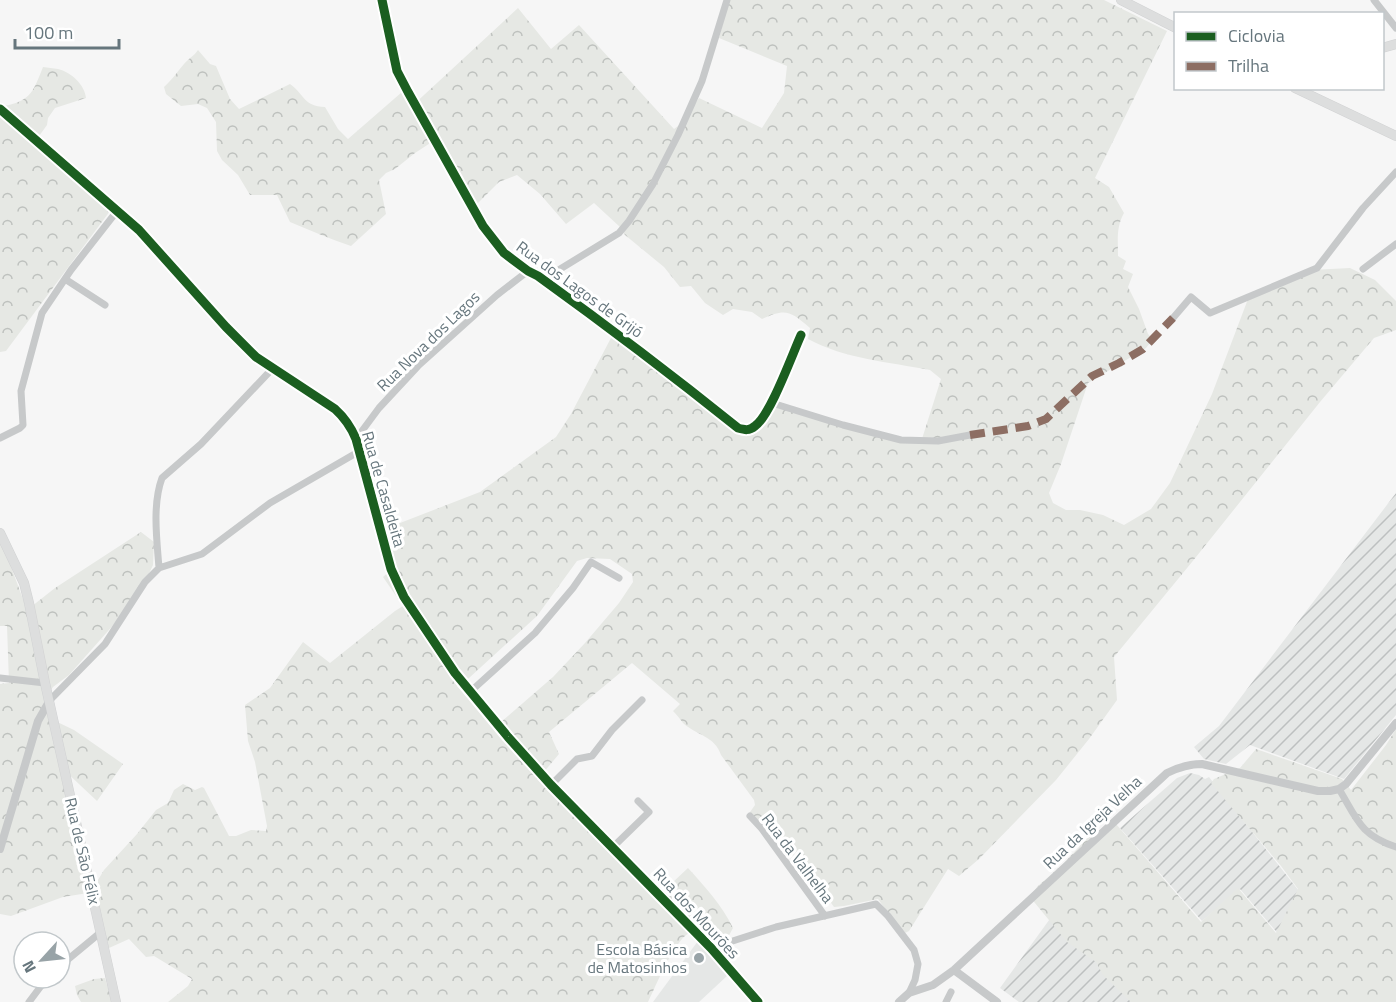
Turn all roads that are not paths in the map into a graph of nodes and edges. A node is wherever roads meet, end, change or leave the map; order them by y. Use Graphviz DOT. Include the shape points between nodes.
graph roads {
  1 [pos="382,0"];
  2 [pos="727,0"];
  3 [pos="1121,0"];
  4 [pos="1374,0"];
  5 [pos="1383,12"];
  6 [pos="1384,13"];
  7 [pos="1174,27"];
  8 [pos="1396,28"];
  9 [pos="1299,90"];
  10 [pos="0,109"];
  11 [pos="1396,136"];
  12 [pos="1396,172"];
  13 [pos="117,211"];
  14 [pos="1396,244"];
  15 [pos="1363,269"];
  16 [pos="528,271"];
  17 [pos="538,276"];
  18 [pos="65,279"];
  19 [pos="105,305"];
  20 [pos="1173,318"];
  21 [pos="801,335"];
  22 [pos="273,368"];
  23 [pos="772,403"];
  24 [pos="970,435"];
  25 [pos="0,438"];
  26 [pos="356,440"];
  27 [pos="358,452"];
  28 [pos="0,533"];
  29 [pos="159,568"];
  30 [pos="618,578"];
  31 [pos="0,678"];
  32 [pos="45,683"];
  33 [pos="470,692"];
  34 [pos="50,700"];
  35 [pos="642,700"];
  36 [pos="1396,723"];
  37 [pos="551,785"];
  38 [pos="1340,789"];
  39 [pos="638,801"];
  40 [pos="750,816"];
  41 [pos="613,847"];
  42 [pos="1396,847"];
  43 [pos="0,849"];
  44 [pos="825,916"];
  45 [pos="101,932"];
  46 [pos="711,948"];
  47 [pos="72,956"];
  48 [pos="954,970"];
  49 [pos="951,992"];
  50 [pos="909,993"];
  51 [pos="116,1002"];
  52 [pos="758,1002"];
  53 [pos="899,1002"];
  54 [pos="946,1002"];
  55 [pos="997,1002"];
  1 -- 16 [label="street, Rua dos Lagos de Grijó" via="398,70 408,92 483,226 504,253"];
  2 -- 17 [label="street" via="702,81 653,184 629,221 619,233 552,274"];
  3 -- 7 [label="main road"];
  4 -- 5 [label="street"];
  6 -- 8 [label="street"];
  9 -- 11 [label="main road"];
  10 -- 13 [label="street, Rua de Casaldeita"];
  12 -- 20 [label="street" via="1317,268 1210,314 1191,297"];
  13 -- 18 [label="street"];
  13 -- 22 [label="street, Rua de Casaldeita" via="139,230 226,327"];
  14 -- 15 [label="street"];
  16 -- 17 [label="street, Rua dos Lagos de Grijó"];
  16 -- 26 [label="street, Rua Nova dos Lagos" via="418,366"];
  17 -- 23 [label="street, Rua dos Lagos de Grijó" via="738,428 757,426"];
  18 -- 19 [label="street"];
  18 -- 25 [label="street" via="40,317 21,391 23,425"];
  21 -- 23 [label="street, Rua dos Lagos de Grijó"];
  22 -- 26 [label="street, Rua de Casaldeita" via="335,409 348,422"];
  22 -- 29 [label="street" via="201,444 162,478 155,525"];
  23 -- 24 [label="street" via="900,440 938,441"];
  26 -- 27 [label="street, Rua de Casaldeita"];
  27 -- 29 [label="street" via="270,503 201,554"];
  27 -- 33 [label="street, Rua de Casaldeita" via="399,588"];
  28 -- 32 [label="main road, Rua de São Félix" via="24,583"];
  29 -- 34 [label="street" via="145,582 105,644"];
  30 -- 33 [label="street" via="591,562 535,633"];
  31 -- 32 [label="street"];
  32 -- 34 [label="main road, Rua de São Félix"];
  33 -- 37 [label="street, Rua de Casaldeita"];
  34 -- 43 [label="street" via="38,721"];
  34 -- 45 [label="main road, Rua de São Félix"];
  35 -- 37 [label="street" via="592,756 577,759"];
  36 -- 38 [label="street"];
  37 -- 41 [label="street, Rua de Casaldeita"];
  38 -- 42 [label="street" via="1366,832"];
  38 -- 48 [label="street, Rua da Igreja Velha" via="1318,791 1202,764 1179,767 1158,781"];
  39 -- 41 [label="street" via="649,812"];
  40 -- 44 [label="street, Rua da Valhelha"];
  41 -- 46 [label="street, Rua dos Mourões"];
  44 -- 46 [label="street"];
  44 -- 50 [label="street" via="876,904 914,950 918,964"];
  45 -- 47 [label="street"];
  45 -- 51 [label="main road, Rua de São Félix"];
  46 -- 52 [label="street, Rua dos Mourões"];
  48 -- 50 [label="street, Rua da Igreja Velha" via="933,985"];
  48 -- 55 [label="street"];
  49 -- 54 [label="street"];
  50 -- 53 [label="street, Rua da Igreja Velha"];
}
